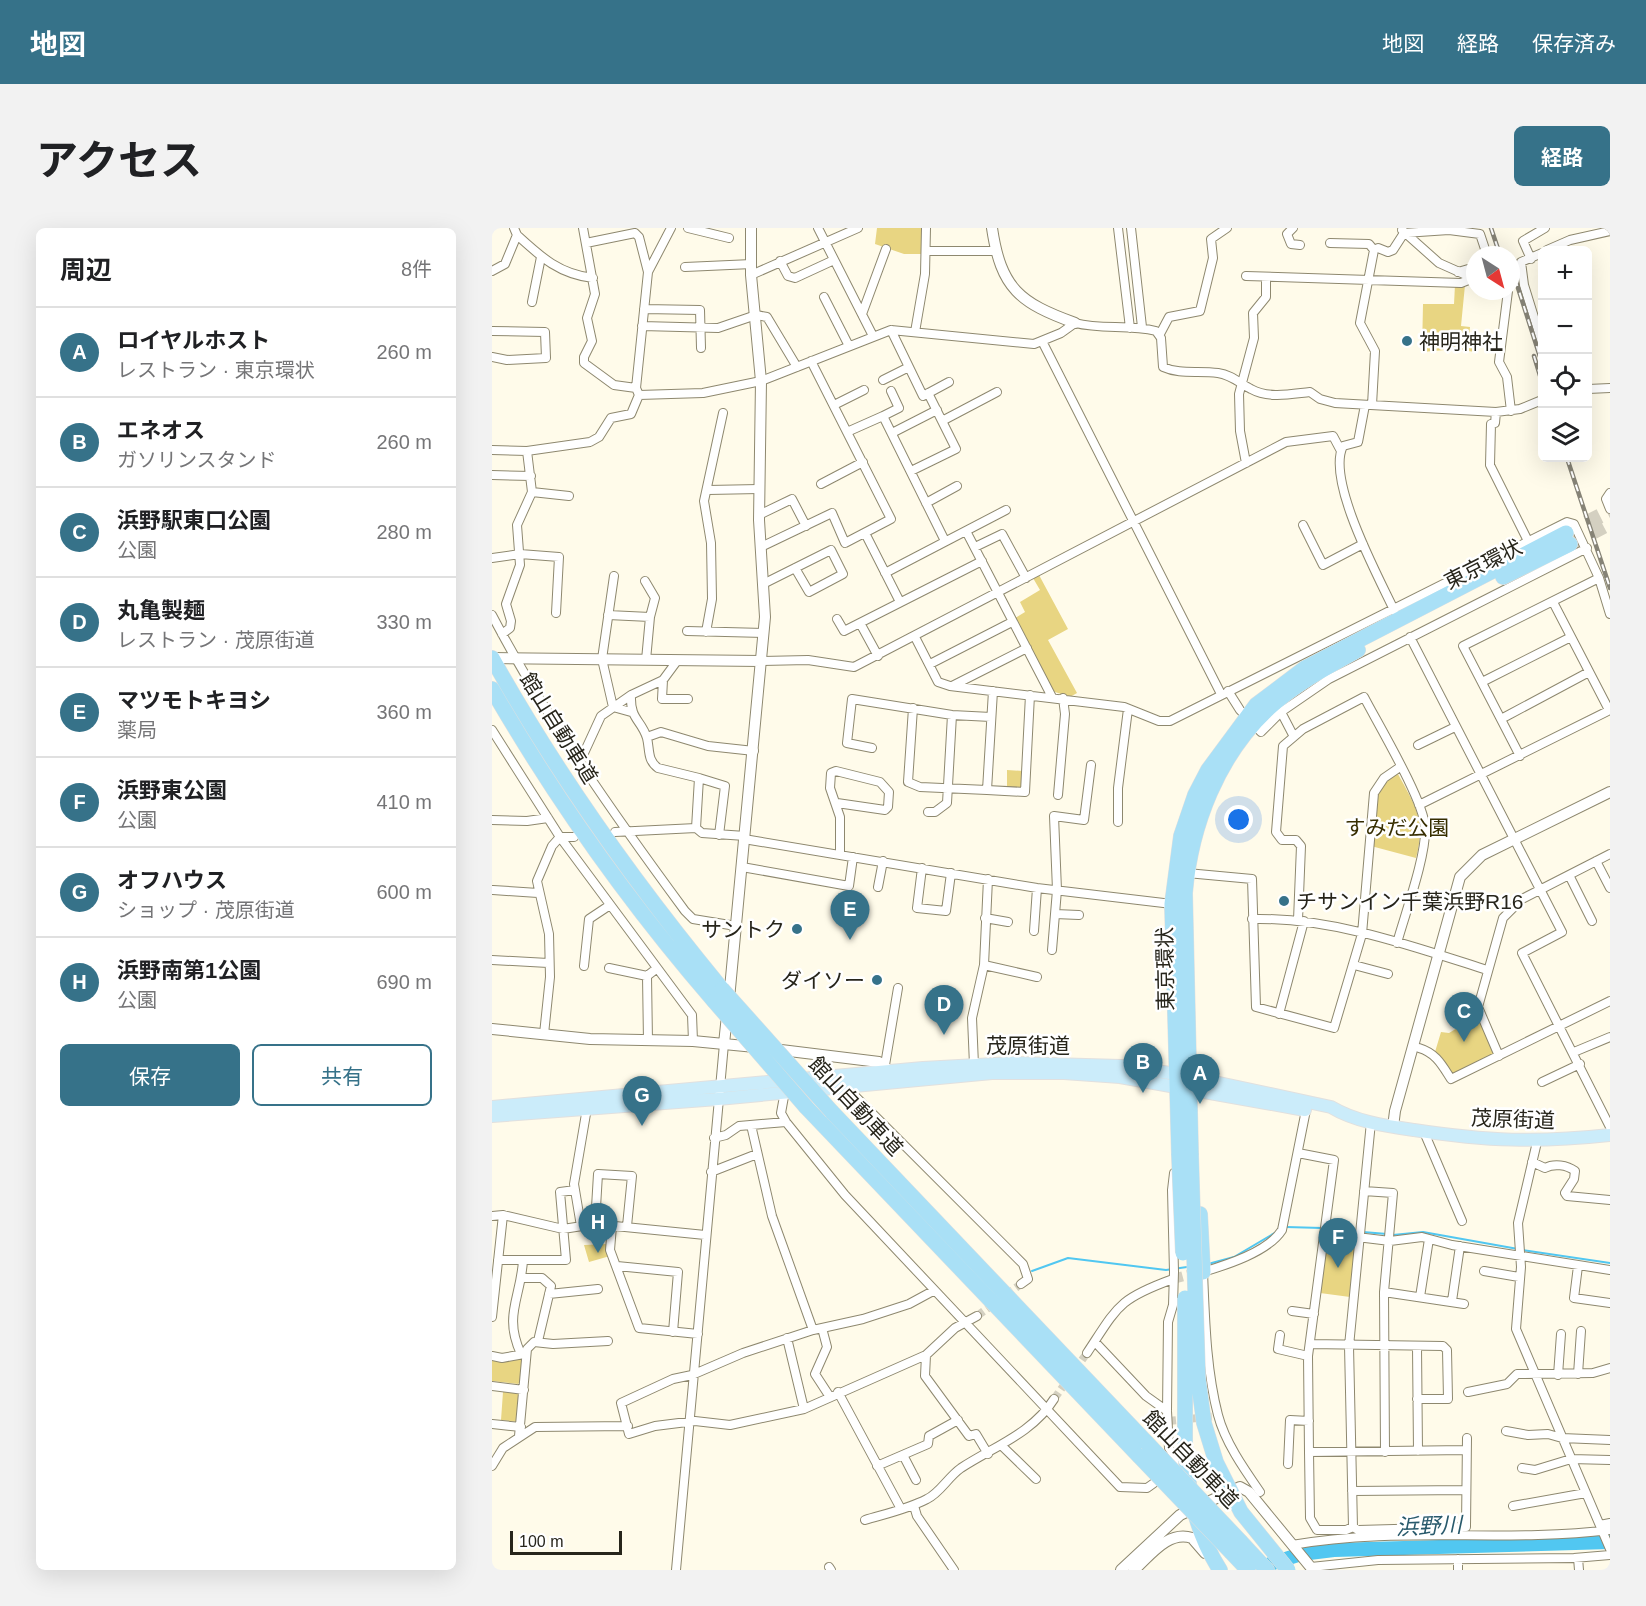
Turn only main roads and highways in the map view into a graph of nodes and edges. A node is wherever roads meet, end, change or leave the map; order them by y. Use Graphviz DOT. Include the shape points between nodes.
graph roads {
  1 [pos="1568,539"];
  2 [pos="492,658"];
  3 [pos="498,684"];
  4 [pos="1250,721"];
  5 [pos="718,995"];
  6 [pos="891,1072"];
  7 [pos="1184,1084"];
  8 [pos="719,1093"];
  9 [pos="492,1107"];
  10 [pos="492,1116"];
  11 [pos="1610,1135"];
  12 [pos="1185,1155"];
  13 [pos="1203,1272"];
  14 [pos="1143,1450"];
  15 [pos="1236,1547"];
  16 [pos="1219,1568"];
  17 [pos="1248,1570"];
  18 [pos="1268,1570"];
  19 [pos="1288,1570"];
  1 -- 4 [label="highway, 東京環状" via="1338,662"];
  2 -- 3 [label="highway, 館山自動車道"];
  3 -- 5 [label="highway, 館山自動車道"];
  4 -- 7 [label="highway, 東京環状" via="1208,798 1193,840 1185,919"];
  4 -- 7 [label="highway, 東京環状" via="1222,747 1195,795 1181,836 1172,904"];
  5 -- 14 [label="highway, 館山自動車道, bridge" via="832,1112"];
  5 -- 14 [label="highway, 館山自動車道, bridge" via="806,1107"];
  6 -- 7 [label="main road, 茂原街道" via="1064,1073"];
  6 -- 7 [label="main road, 茂原街道" via="974,1065 1086,1065"];
  6 -- 8 [label="main road, 茂原街道"];
  6 -- 8 [label="main road, 茂原街道" via="848,1085"];
  7 -- 11 [label="main road, 茂原街道" via="1307,1106 1331,1116 1479,1139 1537,1142"];
  7 -- 12 [label="highway, 東京環状"];
  7 -- 13 [label="highway" via="1196,1118"];
  8 -- 9 [label="main road, 茂原街道"];
  8 -- 10 [label="main road, 茂原街道"];
  12 -- 16 [label="highway, 東京環状, bridge" via="1185,1442 1193,1508"];
  12 -- 19 [label="highway, 東京環状, bridge" via="1204,1423 1216,1462 1241,1512"];
  14 -- 15 [label="highway, 館山自動車道, bridge"];
  15 -- 17 [label="highway"];
  15 -- 18 [label="highway"];
}
